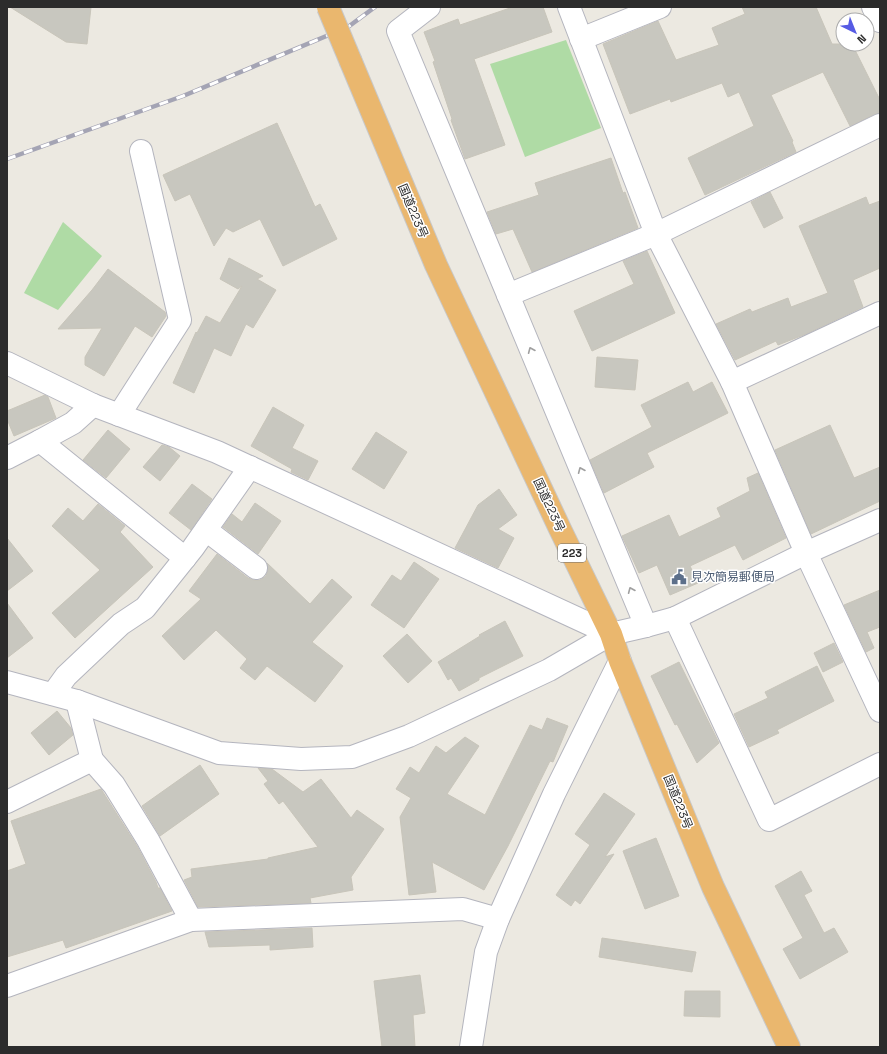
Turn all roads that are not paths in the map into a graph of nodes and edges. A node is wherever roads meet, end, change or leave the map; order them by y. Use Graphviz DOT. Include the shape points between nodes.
graph roads {
  1 [pos="328,7"];
  2 [pos="429,7"];
  3 [pos="568,7"];
  4 [pos="660,7"];
  5 [pos="873,7"];
  6 [pos="880,21"];
  7 [pos="580,39"];
  8 [pos="880,125"];
  9 [pos="141,151"];
  10 [pos="656,234"];
  11 [pos="508,295"];
  12 [pos="880,313"];
  13 [pos="7,364"];
  14 [pos="732,382"];
  15 [pos="93,405"];
  16 [pos="119,415"];
  17 [pos="40,441"];
  18 [pos="7,458"];
  19 [pos="250,467"];
  20 [pos="880,520"];
  21 [pos="206,530"];
  22 [pos="806,553"];
  23 [pos="185,558"];
  24 [pos="256,568"];
  25 [pos="675,618"];
  26 [pos="646,626"];
  27 [pos="611,634"];
  28 [pos="620,661"];
  29 [pos="7,682"];
  30 [pos="53,694"];
  31 [pos="77,701"];
  32 [pos="880,711"];
  33 [pos="92,760"];
  34 [pos="880,764"];
  35 [pos="7,802"];
  36 [pos="498,919"];
  37 [pos="191,920"];
  38 [pos="7,986"];
  39 [pos="471,1047"];
  40 [pos="788,1047"];
  1 -- 27 [label="highway, 国道223号 / 223, bridge" via="436,265"];
  2 -- 11 [label="street" via="398,31"];
  3 -- 7 [label="street"];
  4 -- 7 [label="street"];
  5 -- 6 [label="street"];
  7 -- 10 [label="street"];
  8 -- 10 [label="street"];
  9 -- 16 [label="street" via="180,320"];
  10 -- 11 [label="street"];
  10 -- 14 [label="street"];
  26 -- 11 [label="street, one-way"];
  12 -- 14 [label="street"];
  13 -- 15 [label="street"];
  14 -- 22 [label="street"];
  15 -- 16 [label="street"];
  15 -- 17 [label="street" via="73,424"];
  16 -- 19 [label="street"];
  17 -- 18 [label="street"];
  17 -- 23 [label="street"];
  19 -- 21 [label="street"];
  19 -- 27 [label="street"];
  20 -- 22 [label="street"];
  21 -- 23 [label="street"];
  21 -- 24 [label="street"];
  22 -- 25 [label="street"];
  22 -- 32 [label="street"];
  23 -- 30 [label="street" via="145,608 121,624 71,670"];
  25 -- 26 [label="street"];
  25 -- 34 [label="street" via="769,820"];
  26 -- 27 [label="street"];
  27 -- 28 [label="highway, 国道223号 / 223"];
  27 -- 31 [label="street" via="542,674 409,736 352,757 301,760 219,754"];
  28 -- 36 [label="street" via="554,794"];
  28 -- 40 [label="highway, 国道223号 / 223" via="713,887"];
  29 -- 30 [label="street"];
  30 -- 31 [label="street"];
  31 -- 33 [label="street"];
  33 -- 35 [label="street"];
  33 -- 37 [label="street" via="114,785 148,840"];
  36 -- 37 [label="street" via="463,909"];
  36 -- 39 [label="street" via="486,952"];
  37 -- 38 [label="street"];
}
